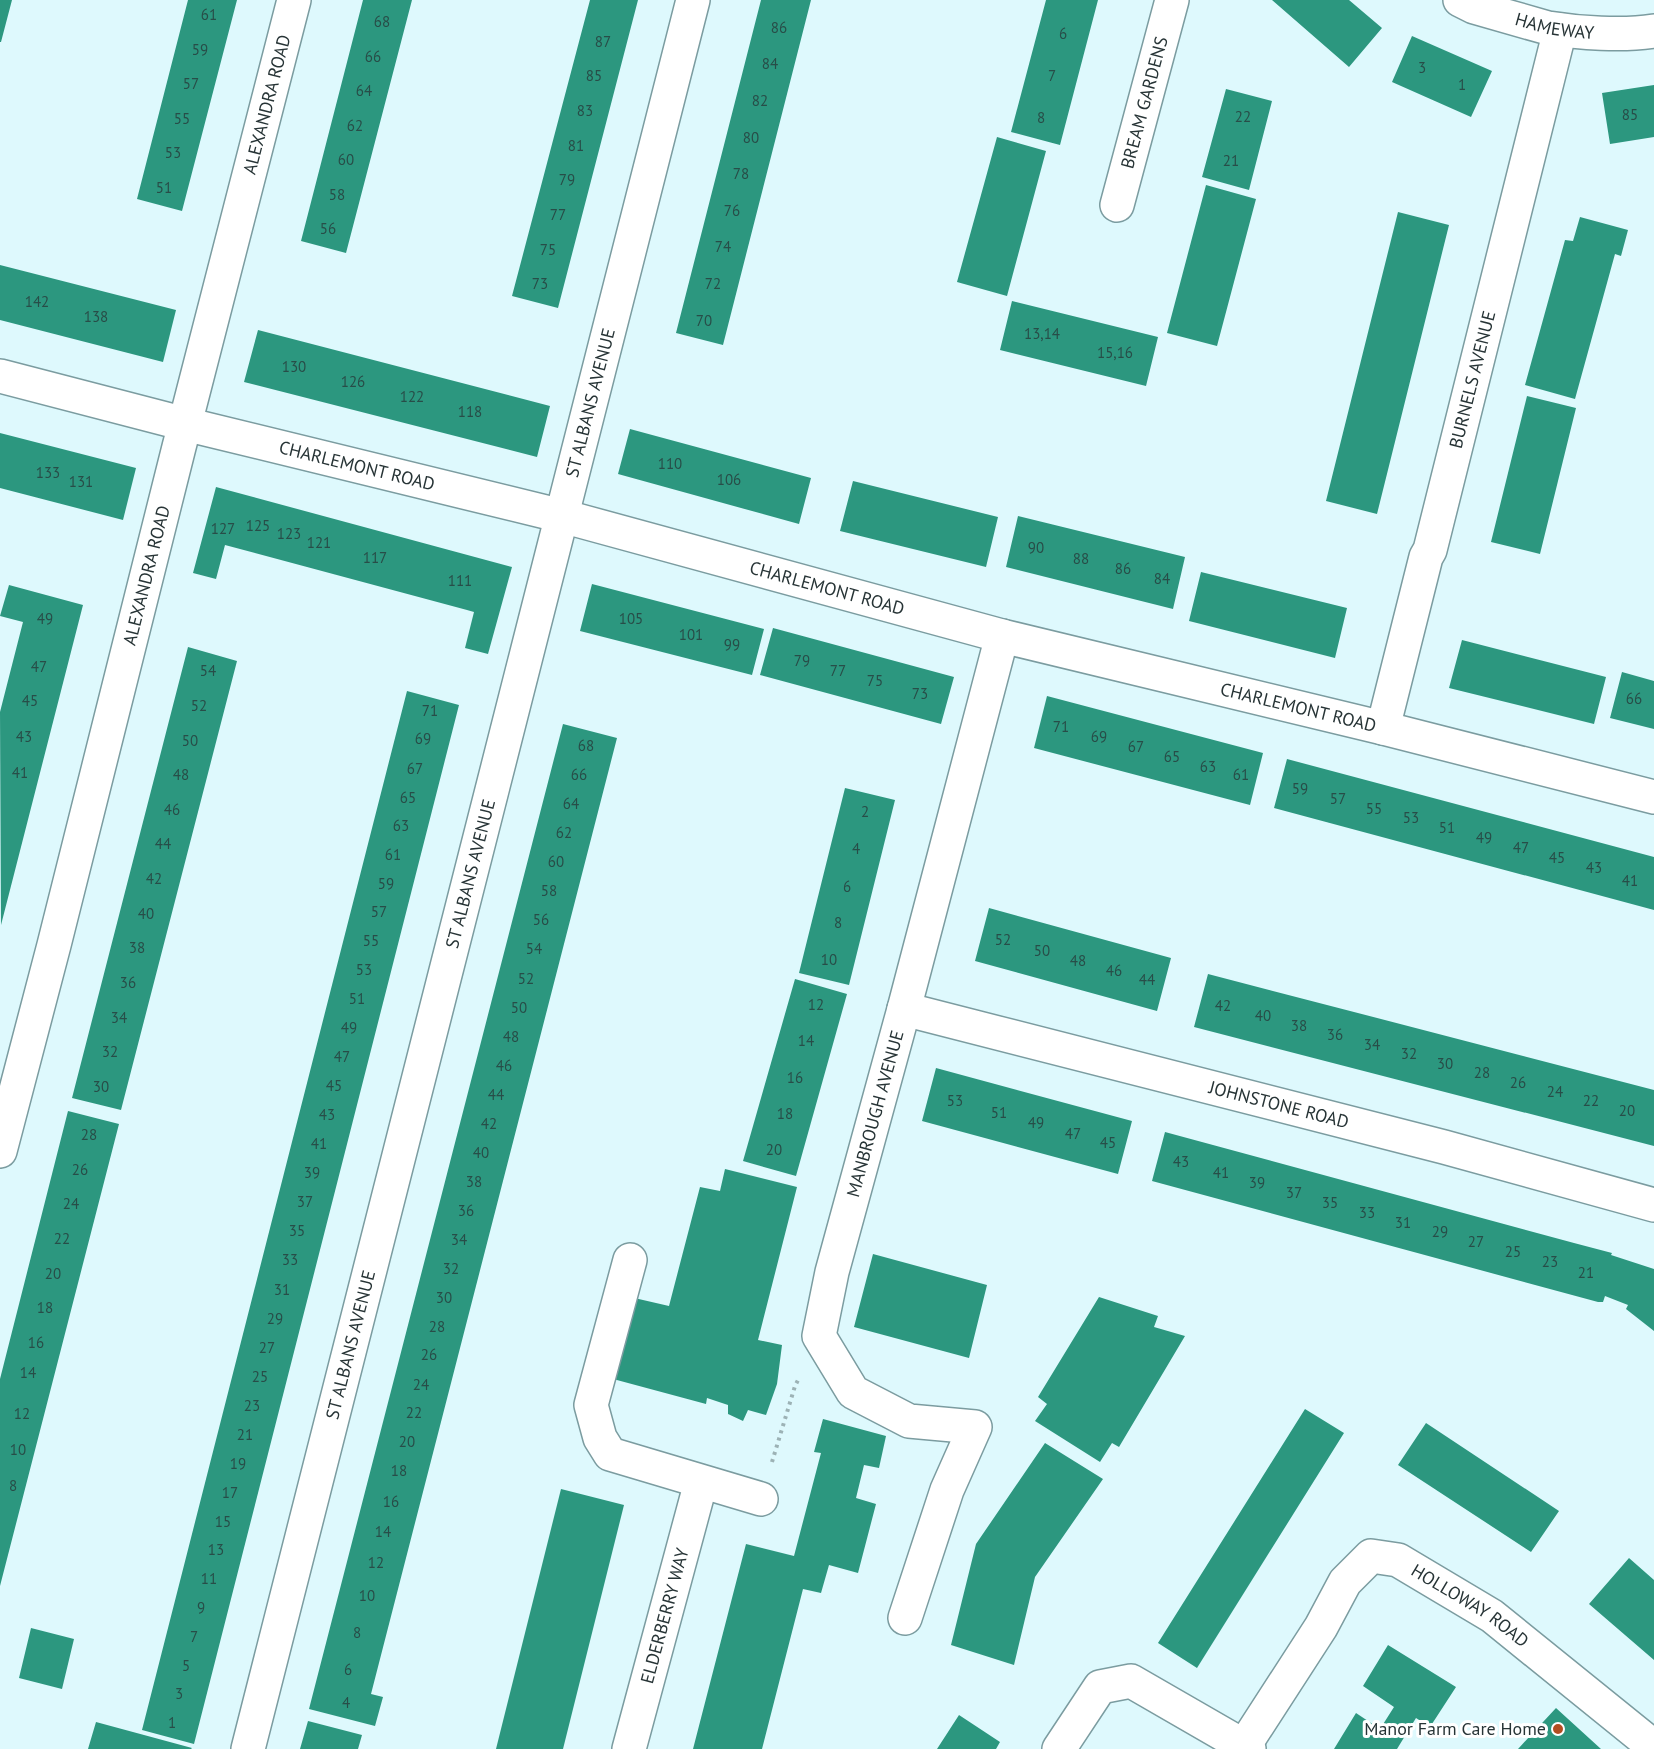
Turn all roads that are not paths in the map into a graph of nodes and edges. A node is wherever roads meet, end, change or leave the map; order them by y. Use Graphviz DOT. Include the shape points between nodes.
graph roads {
  1 [pos="294,0"];
  2 [pos="693,0"];
  3 [pos="1172,0"];
  4 [pos="1460,0"];
  5 [pos="1560,30"];
  6 [pos="1654,31"];
  7 [pos="1117,205"];
  8 [pos="0,376"];
  9 [pos="185,424"];
  10 [pos="562,516"];
  11 [pos="1002,636"];
  12 [pos="1383,728"];
  13 [pos="1654,797"];
  14 [pos="904,1009"];
  15 [pos="0,1151"];
  16 [pos="1654,1205"];
  17 [pos="630,1260"];
  18 [pos="701,1482"];
  19 [pos="761,1499"];
  20 [pos="905,1618"];
  21 [pos="1246,1747"];
  22 [pos="1654,1747"];
  23 [pos="248,1749"];
  24 [pos="629,1749"];
  25 [pos="1059,1749"];
  1 -- 9 [label="street, ALEXANDRA ROAD"];
  2 -- 10 [label="street, ST ALBANS AVENUE"];
  3 -- 7 [label="street, BREAM GARDENS"];
  4 -- 5 [label="street, HAMEWAY"];
  5 -- 6 [label="street, HAMEWAY" via="1636,34"];
  5 -- 12 [label="street, BURNELS AVENUE"];
  8 -- 9 [label="street, CHARLEMONT ROAD"];
  9 -- 10 [label="street, CHARLEMONT ROAD"];
  9 -- 15 [label="street, ALEXANDRA ROAD"];
  10 -- 11 [label="street, CHARLEMONT ROAD"];
  10 -- 23 [label="street, ST ALBANS AVENUE"];
  11 -- 12 [label="street, CHARLEMONT ROAD"];
  11 -- 14 [label="street, MANBROUGH AVENUE"];
  12 -- 13 [label="street, CHARLEMONT ROAD"];
  14 -- 16 [label="street, JOHNSTONE ROAD" via="1444,1147"];
  14 -- 20 [label="street, MANBROUGH AVENUE" via="832,1272 819,1336 853,1392 909,1421 975,1427 947,1490"];
  17 -- 18 [label="street" via="591,1405 600,1438 610,1454"];
  18 -- 19 [label="street"];
  18 -- 24 [label="street, ELDERBERRY WAY"];
  21 -- 22 [label="street, HOLLOWAY ROAD" via="1345,1582 1371,1556 1398,1560 1492,1616"];
  21 -- 25 [label="street" via="1131,1682 1100,1687"];
}
